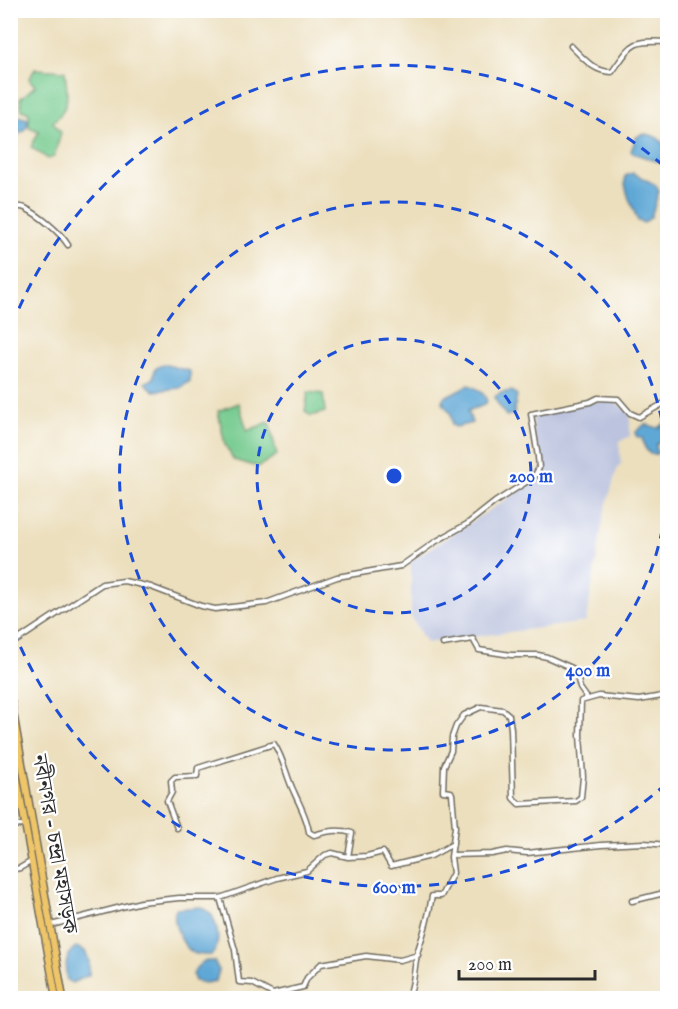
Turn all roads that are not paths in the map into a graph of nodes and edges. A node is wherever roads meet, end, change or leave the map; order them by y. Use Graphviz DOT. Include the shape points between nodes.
graph roads {
  1 [pos="668,42"];
  2 [pos="571,46"];
  3 [pos="10,207"];
  4 [pos="68,244"];
  5 [pos="668,244"];
  6 [pos="667,270"];
  7 [pos="668,301"];
  8 [pos="668,401"];
  9 [pos="443,644"];
  10 [pos="10,645"];
  11 [pos="10,695"];
  12 [pos="668,695"];
  13 [pos="587,698"];
  14 [pos="10,739"];
  15 [pos="26,825"];
  16 [pos="10,826"];
  17 [pos="177,828"];
  18 [pos="453,843"];
  19 [pos="668,845"];
  20 [pos="452,855"];
  21 [pos="348,857"];
  22 [pos="33,861"];
  23 [pos="10,870"];
  24 [pos="668,892"];
  25 [pos="220,898"];
  26 [pos="632,900"];
  27 [pos="51,925"];
  28 [pos="418,955"];
  29 [pos="275,996"];
  30 [pos="56,999"];
  31 [pos="63,999"];
  32 [pos="408,999"];
  1 -- 2 [label="street" via="639,41 610,73 587,63"];
  3 -- 4 [label="street" via="23,207 33,213"];
  5 -- 6 [label="street"];
  6 -- 7 [label="street"];
  8 -- 10 [label="street" via="639,417 630,414 618,399 598,398 531,414 539,468 534,477 401,566 337,577 266,603 215,609 124,581 102,584"];
  9 -- 13 [label="street" via="472,639 479,650 547,657 572,668"];
  11 -- 27 [label="highway, নবীনগর - চন্দ্রা মহাসড়ক"];
  12 -- 13 [label="street" via="639,700"];
  13 -- 18 [label="street" via="581,701 583,777 581,797 576,801 519,804 513,798 509,715 503,710 481,707 465,715 456,726 444,766 443,791 452,794"];
  14 -- 15 [label="highway, নবীনগর - চন্দ্রা মহাসড়ক"];
  15 -- 16 [label="street"];
  15 -- 22 [label="highway, নবীনগর - চন্দ্রা মহাসড়ক"];
  17 -- 21 [label="street" via="167,801 175,777 197,776 198,768 274,744 283,758 309,832 352,832"];
  18 -- 20 [label="street"];
  18 -- 21 [label="street" via="431,856 392,866 383,852"];
  19 -- 20 [label="street" via="644,843"];
  20 -- 28 [label="street" via="453,873 441,897 432,896"];
  21 -- 25 [label="street" via="325,855 307,871"];
  22 -- 23 [label="street"];
  22 -- 30 [label="highway, নবীনগর - চন্দ্রা মহাসড়ক"];
  24 -- 26 [label="street"];
  25 -- 27 [label="street" via="141,902"];
  25 -- 29 [label="street" via="235,950 239,982"];
  27 -- 31 [label="highway, নবীনগর - চন্দ্রা মহাসড়ক"];
  28 -- 29 [label="street" via="400,960 366,956 321,964 303,987"];
  28 -- 32 [label="street"];
}
